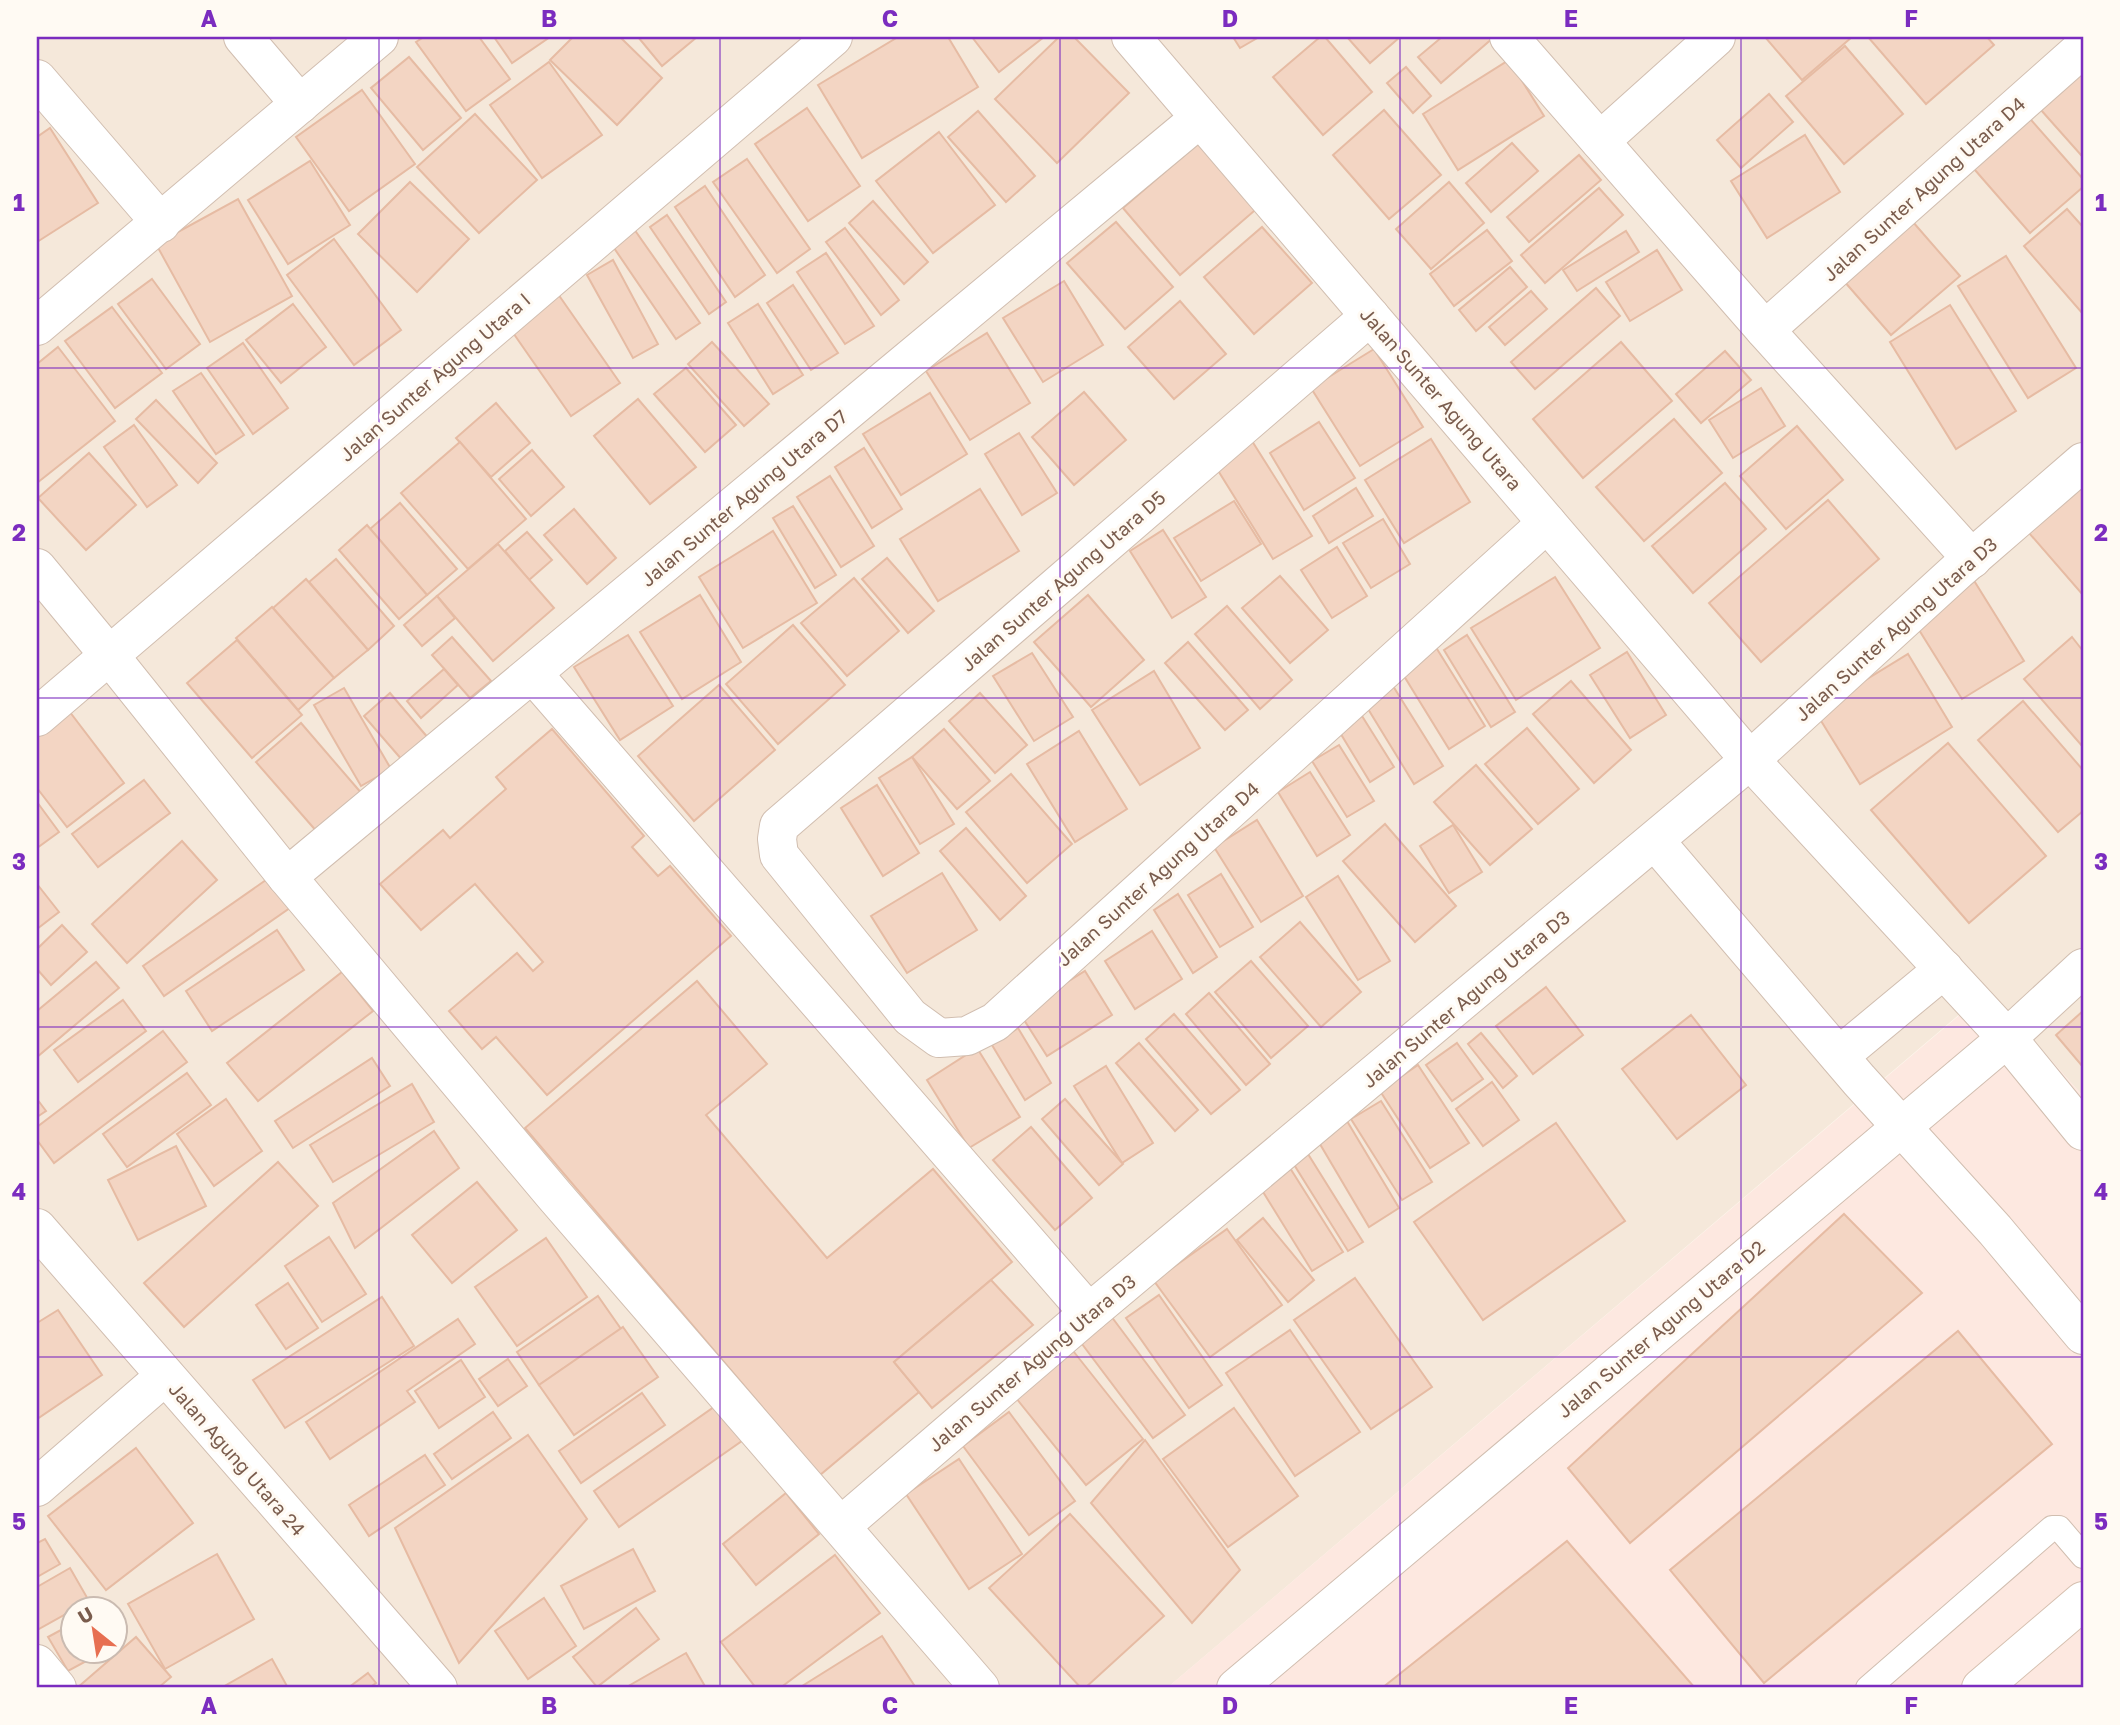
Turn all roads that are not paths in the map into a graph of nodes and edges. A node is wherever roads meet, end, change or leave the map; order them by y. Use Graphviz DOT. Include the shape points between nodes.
graph roads {
  1 [pos="243,37"];
  2 [pos="379,37"];
  3 [pos="833,37"];
  4 [pos="1131,37"];
  5 [pos="1508,37"];
  6 [pos="1716,37"];
  7 [pos="2083,48"];
  8 [pos="37,79"];
  9 [pos="300,104"];
  10 [pos="1200,118"];
  11 [pos="1600,141"];
  12 [pos="161,223"];
  13 [pos="1370,316"];
  14 [pos="37,326"];
  15 [pos="1765,330"];
  16 [pos="2083,463"];
  17 [pos="1547,523"];
  18 [pos="1972,559"];
  19 [pos="37,568"];
  20 [pos="109,655"];
  21 [pos="533,674"];
  22 [pos="37,717"];
  23 [pos="1750,760"];
  24 [pos="1655,841"];
  25 [pos="779,855"];
  26 [pos="288,877"];
  27 [pos="2083,968"];
  28 [pos="1944,969"];
  29 [pos="2007,1038"];
  30 [pos="1839,1056"];
  31 [pos="1903,1126"];
  32 [pos="2083,1131"];
  33 [pos="37,1228"];
  34 [pos="1089,1313"];
  35 [pos="2083,1335"];
  36 [pos="165,1376"];
  37 [pos="37,1486"];
  38 [pos="841,1526"];
  39 [pos="2083,1556"];
  40 [pos="2083,1601"];
  41 [pos="37,1664"];
  42 [pos="57,1688"];
  43 [pos="438,1688"];
  44 [pos="979,1688"];
  45 [pos="1236,1688"];
  46 [pos="1868,1688"];
  47 [pos="1981,1688"];
  1 -- 9 [label="street"];
  2 -- 9 [label="street"];
  3 -- 20 [label="street, Jalan Sunter Agung Utara I"];
  4 -- 10 [label="street, Jalan Sunter Agung Utara"];
  5 -- 11 [label="street"];
  6 -- 11 [label="street"];
  7 -- 15 [label="street, Jalan Sunter Agung Utara D4"];
  8 -- 12 [label="street"];
  9 -- 12 [label="street"];
  10 -- 13 [label="street, Jalan Sunter Agung Utara"];
  10 -- 21 [label="street, Jalan Sunter Agung Utara D7"];
  11 -- 15 [label="street"];
  12 -- 14 [label="street"];
  13 -- 17 [label="street, Jalan Sunter Agung Utara"];
  13 -- 25 [label="street, Jalan Sunter Agung Utara D5" via="779,826"];
  15 -- 18 [label="street"];
  16 -- 18 [label="street, Jalan Sunter Agung Utara D3"];
  17 -- 23 [label="street, Jalan Sunter Agung Utara"];
  17 -- 25 [label="street, Jalan Sunter Agung Utara D4" via="995,1022 967,1036 939,1038 910,1017"];
  18 -- 23 [label="street, Jalan Sunter Agung Utara D3"];
  19 -- 20 [label="street"];
  20 -- 22 [label="street, Jalan Sunter Agung Utara I"];
  20 -- 26 [label="street"];
  21 -- 26 [label="street, Jalan Sunter Agung Utara D7"];
  21 -- 34 [label="street"];
  23 -- 24 [label="street, Jalan Sunter Agung Utara D3"];
  23 -- 28 [label="street, Jalan Sunter Agung Utara"];
  24 -- 30 [label="street"];
  24 -- 34 [label="street, Jalan Sunter Agung Utara D3"];
  26 -- 38 [label="street" via="554,1195"];
  27 -- 29 [label="street, Jalan Sunter Agung Utara D2"];
  28 -- 29 [label="street, Jalan Sunter Agung Utara"];
  28 -- 30 [label="street"];
  29 -- 31 [label="street, Jalan Sunter Agung Utara D2"];
  29 -- 32 [label="street, Jalan Sunter Agung Utara"];
  30 -- 31 [label="street"];
  31 -- 35 [label="street"];
  31 -- 45 [label="street, Jalan Sunter Agung Utara D2"];
  33 -- 36 [label="street, Jalan Agung Utara 24"];
  34 -- 38 [label="street, Jalan Sunter Agung Utara D3"];
  36 -- 37 [label="street"];
  36 -- 43 [label="street, Jalan Agung Utara 24"];
  38 -- 44 [label="street"];
  39 -- 46 [label="lane" via="2059,1528 2052,1528"];
  40 -- 47 [label="street"];
  41 -- 42 [label="street"];
}
